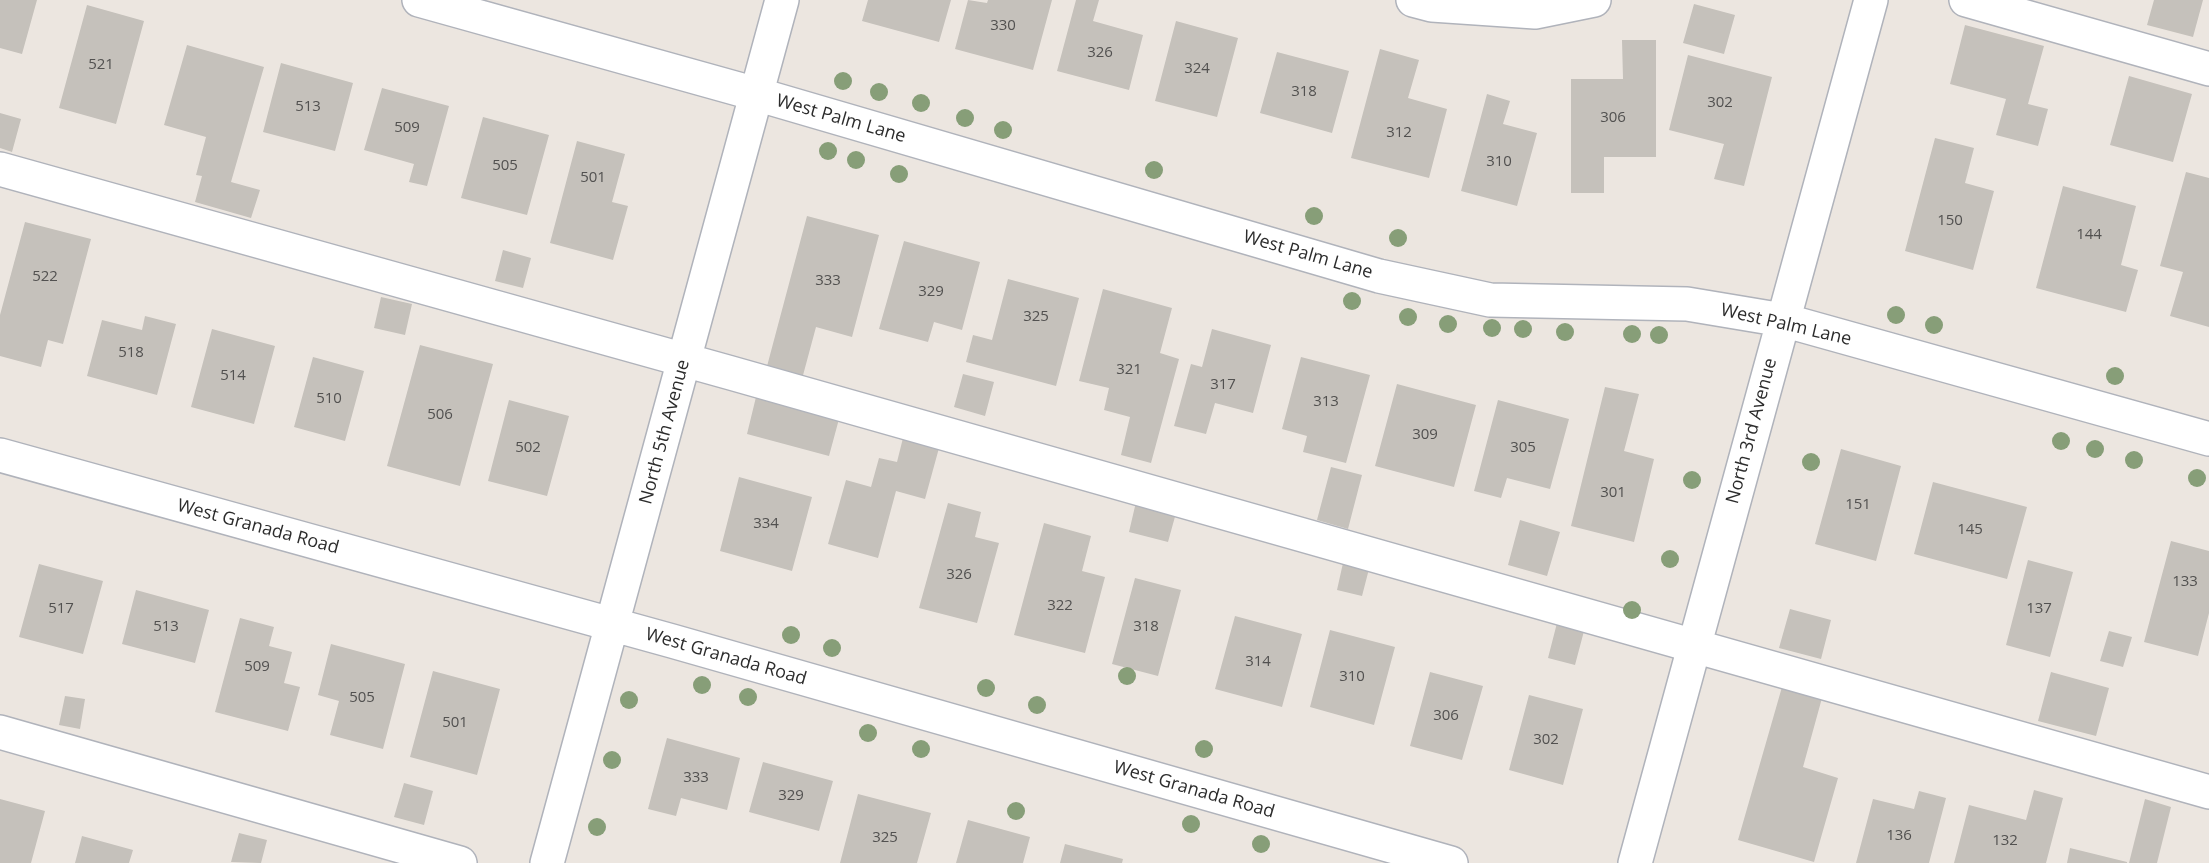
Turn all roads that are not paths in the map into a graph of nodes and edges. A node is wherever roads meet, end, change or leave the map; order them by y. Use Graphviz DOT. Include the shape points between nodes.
graph roads {
  1 [pos="419,0"];
  2 [pos="782,0"];
  3 [pos="1413,0"];
  4 [pos="1594,0"];
  5 [pos="1871,0"];
  6 [pos="1966,0"];
  7 [pos="2209,69"];
  8 [pos="756,94"];
  9 [pos="0,169"];
  10 [pos="1783,320"];
  11 [pos="685,360"];
  12 [pos="2209,439"];
  13 [pos="0,455"];
  14 [pos="612,625"];
  15 [pos="1693,645"];
  16 [pos="0,732"];
  17 [pos="2209,792"];
  18 [pos="460,863"];
  19 [pos="547,863"];
  20 [pos="1451,863"];
  21 [pos="1635,863"];
  1 -- 8 [label="street, West Palm Lane"];
  2 -- 8 [label="street, North 5th Avenue"];
  3 -- 4 [label="street" via="1432,5 1535,12"];
  5 -- 10 [label="street, North 3rd Avenue"];
  6 -- 7 [label="street"];
  8 -- 10 [label="street, West Palm Lane" via="1379,276 1490,300 1687,304"];
  8 -- 11 [label="street, North 5th Avenue"];
  9 -- 11 [label="street"];
  10 -- 12 [label="street, West Palm Lane"];
  10 -- 15 [label="street, North 3rd Avenue"];
  11 -- 14 [label="street, North 5th Avenue"];
  11 -- 15 [label="street"];
  13 -- 14 [label="street, West Granada Road"];
  14 -- 19 [label="street, North 5th Avenue"];
  14 -- 20 [label="street, West Granada Road"];
  15 -- 17 [label="street"];
  15 -- 21 [label="street, North 3rd Avenue"];
  16 -- 18 [label="street"];
}
